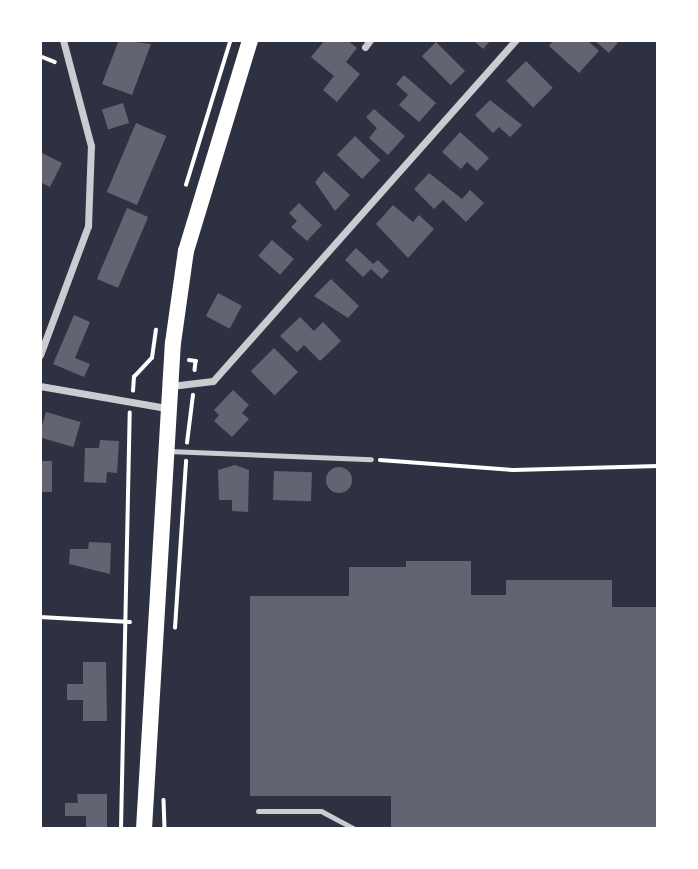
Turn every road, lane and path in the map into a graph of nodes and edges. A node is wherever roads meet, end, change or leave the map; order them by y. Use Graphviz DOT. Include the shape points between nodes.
graph roads {
  1 [pos="63,40"];
  2 [pos="250,40"];
  3 [pos="516,40"];
  4 [pos="40,355"];
  5 [pos="40,386"];
  6 [pos="168,386"];
  7 [pos="131,404"];
  8 [pos="166,408"];
  9 [pos="163,451"];
  10 [pos="371,459"];
  11 [pos="186,465"];
  12 [pos="658,466"];
  13 [pos="40,617"];
  14 [pos="130,622"];
  15 [pos="174,641"];
  16 [pos="164,790"];
  17 [pos="258,811"];
  18 [pos="121,829"];
  19 [pos="144,829"];
  20 [pos="165,829"];
  21 [pos="355,829"];
  1 -- 4 [label="street" via="91,146 88,226"];
  2 -- 6 [label="main road" via="186,251"];
  3 -- 6 [label="street" via="213,381"];
  5 -- 7 [label="street"];
  6 -- 8 [label="main road"];
  7 -- 8 [label="street"];
  7 -- 14 [label="path"];
  8 -- 9 [label="main road"];
  9 -- 10 [label="lane"];
  9 -- 19 [label="main road"];
  10 -- 12 [label="path" via="514,470"];
  11 -- 15 [label="path"];
  13 -- 14 [label="path"];
  14 -- 18 [label="path"];
  16 -- 20 [label="path"];
  17 -- 21 [label="lane" via="321,811"];
}
